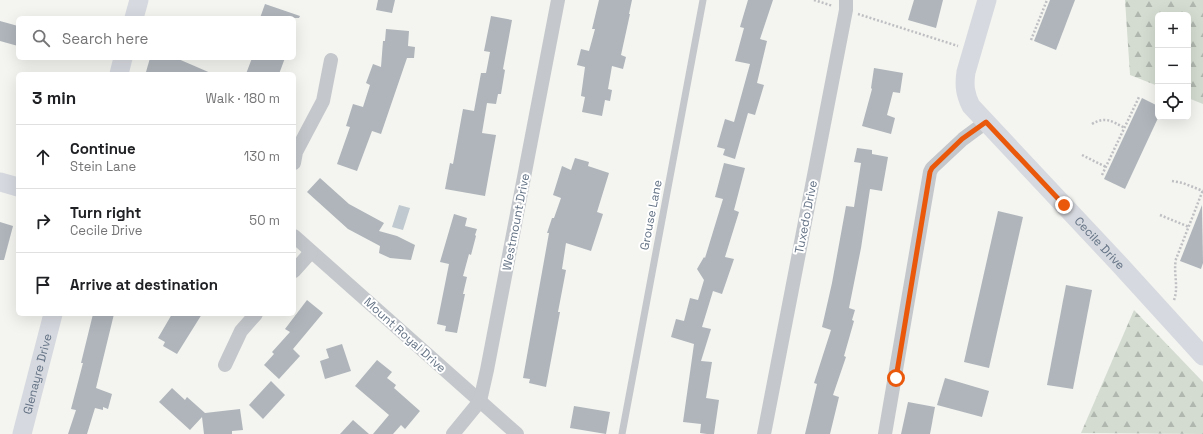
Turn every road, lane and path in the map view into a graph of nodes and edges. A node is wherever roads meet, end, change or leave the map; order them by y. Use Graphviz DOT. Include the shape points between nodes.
graph roads {
  1 [pos="139,0"];
  2 [pos="558,0"];
  3 [pos="703,0"];
  4 [pos="814,0"];
  5 [pos="986,0"];
  6 [pos="1047,0"];
  7 [pos="846,5"];
  8 [pos="135,16"];
  9 [pos="875,19"];
  10 [pos="1031,40"];
  11 [pos="972,50"];
  12 [pos="122,60"];
  13 [pos="331,60"];
  14 [pos="120,72"];
  15 [pos="1139,97"];
  16 [pos="986,122"];
  17 [pos="1092,124"];
  18 [pos="1124,128"];
  19 [pos="296,152"];
  20 [pos="1082,155"];
  21 [pos="1106,167"];
  22 [pos="1102,176"];
  23 [pos="1172,181"];
  24 [pos="0,182"];
  25 [pos="16,186"];
  26 [pos="1203,191"];
  27 [pos="1160,215"];
  28 [pos="1189,227"];
  29 [pos="296,238"];
  30 [pos="311,252"];
  31 [pos="296,269"];
  32 [pos="1173,304"];
  33 [pos="52,316"];
  34 [pos="254,316"];
  35 [pos="1203,356"];
  36 [pos="225,365"];
  37 [pos="480,401"];
  38 [pos="22,434"];
  39 [pos="453,434"];
  40 [pos="517,434"];
  41 [pos="622,434"];
  42 [pos="764,434"];
  43 [pos="885,434"];
  1 -- 8 [label="street"];
  2 -- 37 [label="street, Westmount Drive"];
  3 -- 41 [label="lane, Grouse Lane"];
  4 -- 7 [label="path"];
  5 -- 11 [label="street, Cecile Drive"];
  6 -- 10 [label="path"];
  7 -- 42 [label="street, Tuxedo Drive"];
  9 -- 11 [label="path"];
  11 -- 16 [label="street, Cecile Drive" via="964,83 965,91 972,106"];
  12 -- 14 [label="street"];
  13 -- 19 [label="street" via="323,101"];
  15 -- 18 [label="path"];
  16 -- 35 [label="street, Cecile Drive"];
  16 -- 43 [label="street" via="962,139 930,172"];
  17 -- 18 [label="path" via="1106,119"];
  18 -- 21 [label="path"];
  20 -- 21 [label="path"];
  21 -- 22 [label="path"];
  23 -- 26 [label="path"];
  24 -- 25 [label="street"];
  26 -- 28 [label="path"];
  27 -- 28 [label="path"];
  28 -- 32 [label="path" via="1175,266 1177,291"];
  29 -- 30 [label="street, Mount Royal Drive"];
  30 -- 31 [label="street"];
  30 -- 37 [label="street, Mount Royal Drive"];
  33 -- 38 [label="street, Glenayre Drive"];
  34 -- 36 [label="street" via="241,331"];
  37 -- 39 [label="street, Westmount Drive"];
  37 -- 40 [label="street, Mount Royal Drive"];
}
